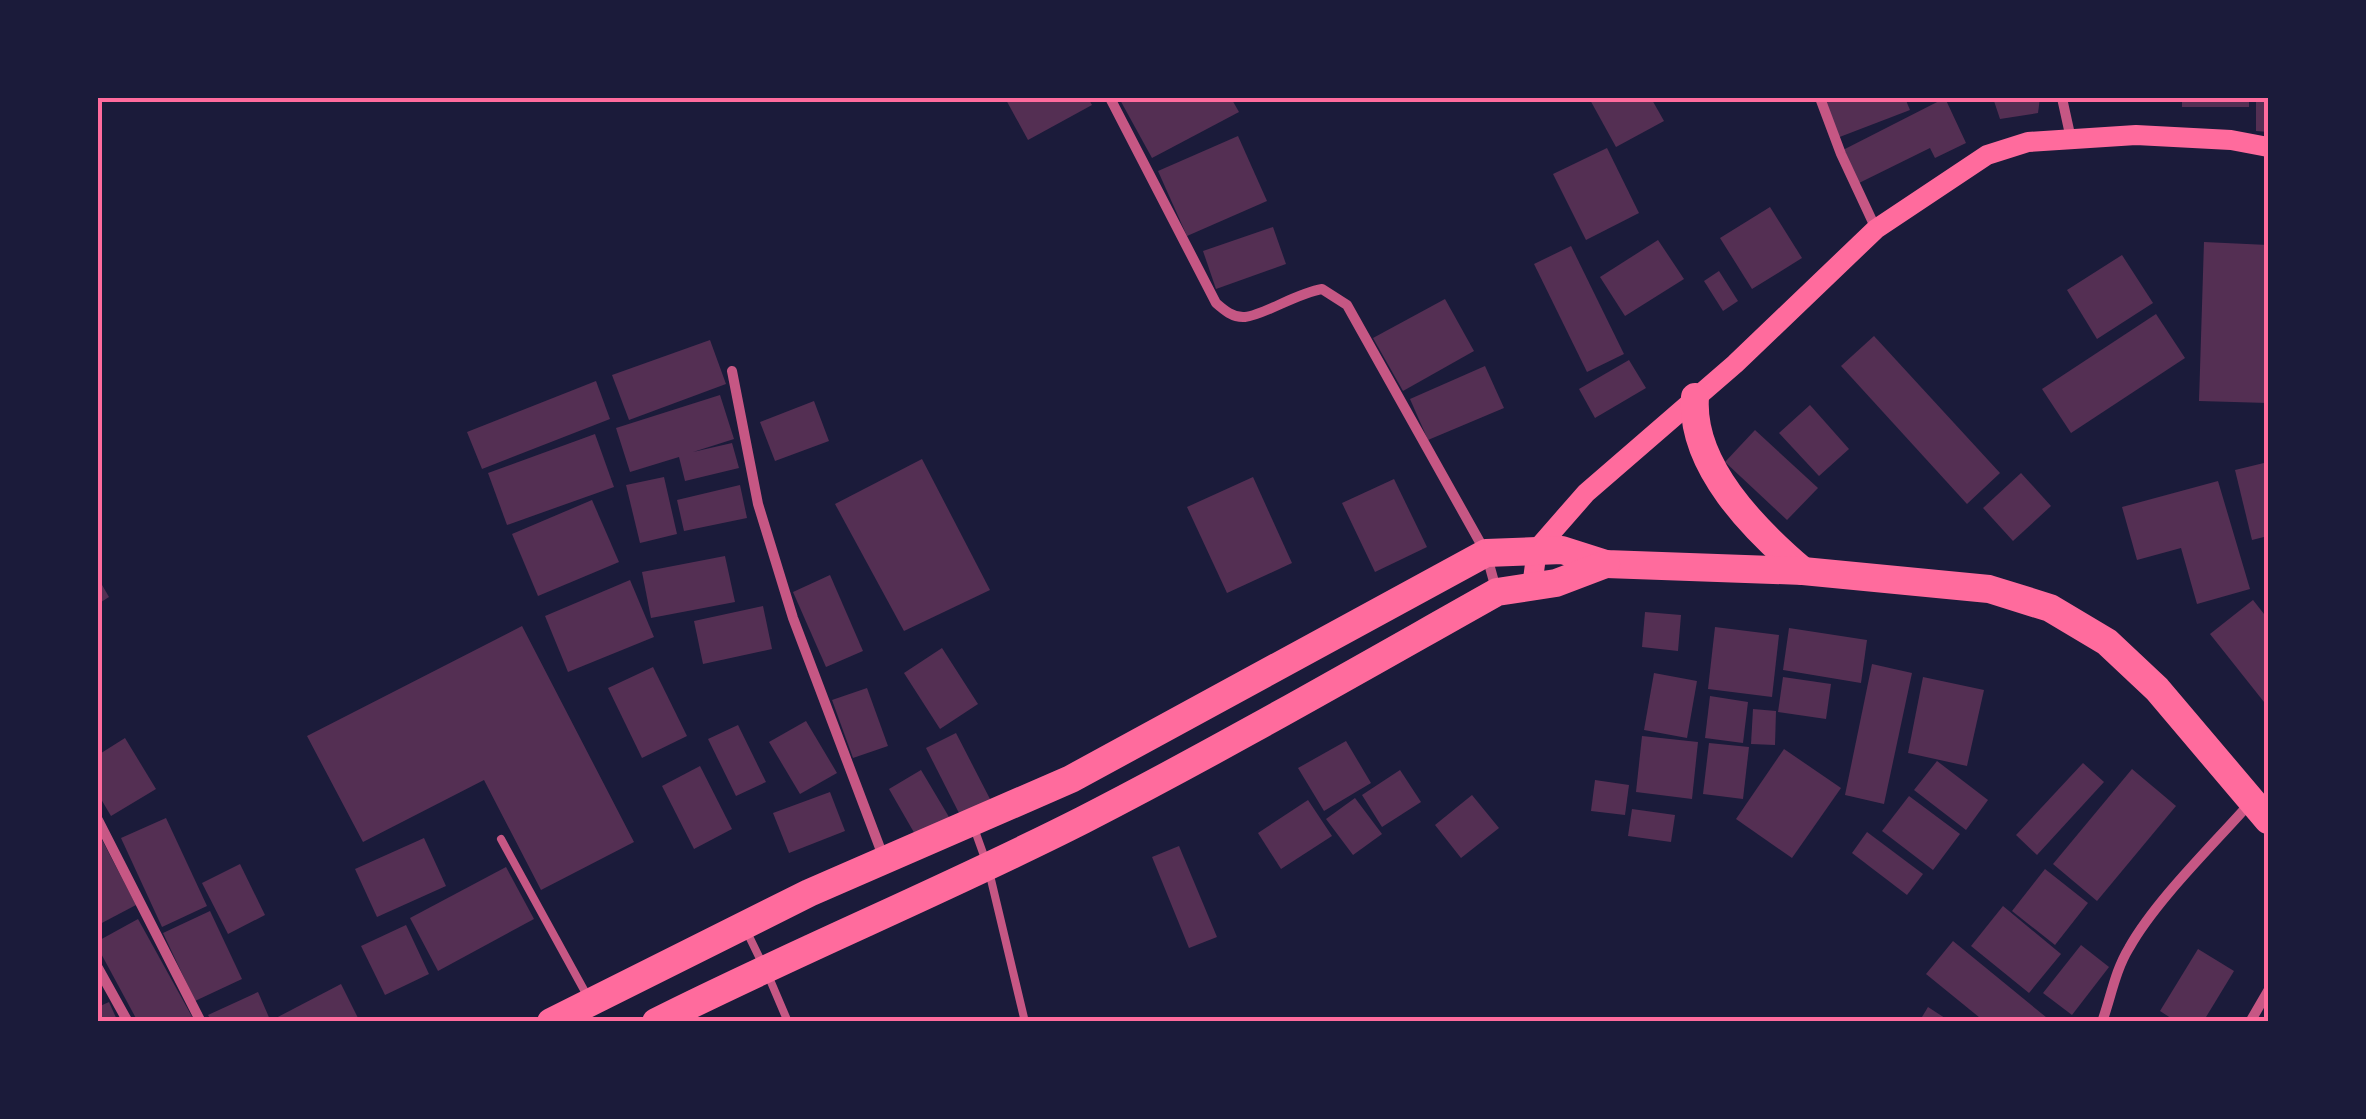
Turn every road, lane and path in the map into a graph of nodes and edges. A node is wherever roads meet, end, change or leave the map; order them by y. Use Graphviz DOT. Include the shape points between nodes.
graph roads {
  1 [pos="1110,98"];
  2 [pos="1820,98"];
  3 [pos="2062,98"];
  4 [pos="2071,139"];
  5 [pos="2268,147"];
  6 [pos="1876,230"];
  7 [pos="732,372"];
  8 [pos="1695,396"];
  9 [pos="1537,549"];
  10 [pos="1486,553"];
  11 [pos="1606,564"];
  12 [pos="1803,572"];
  13 [pos="1532,587"];
  14 [pos="1497,592"];
  15 [pos="2260,811"];
  16 [pos="98,820"];
  17 [pos="972,823"];
  18 [pos="501,839"];
  19 [pos="886,862"];
  20 [pos="988,867"];
  21 [pos="744,926"];
  22 [pos="764,967"];
  23 [pos="98,968"];
  24 [pos="2268,992"];
  25 [pos="591,1003"];
  26 [pos="128,1022"];
  27 [pos="201,1022"];
  28 [pos="551,1022"];
  29 [pos="656,1022"];
  30 [pos="788,1022"];
  31 [pos="1025,1022"];
  32 [pos="2102,1022"];
  33 [pos="2250,1022"];
  1 -- 10 [label="street" via="1216,304 1245,317 1322,288 1347,305"];
  2 -- 6 [label="street"];
  3 -- 4 [label="street"];
  4 -- 5 [label="main road" via="2136,134"];
  4 -- 6 [label="main road" via="1987,154"];
  6 -- 8 [label="main road"];
  7 -- 19 [label="street" via="758,504 793,618"];
  8 -- 9 [label="main road" via="1586,493"];
  8 -- 12 [label="highway" via="1696,421 1717,474 1749,519"];
  9 -- 10 [label="highway"];
  9 -- 11 [label="highway"];
  9 -- 13 [label="main road"];
  10 -- 14 [label="street"];
  10 -- 17 [label="highway" via="1071,779"];
  11 -- 12 [label="highway"];
  11 -- 13 [label="highway"];
  12 -- 15 [label="highway" via="1989,589 2050,608 2107,642 2158,689"];
  13 -- 14 [label="highway"];
  14 -- 20 [label="highway"];
  15 -- 32 [label="street" via="2144,924 2113,982"];
  16 -- 27 [label="street"];
  17 -- 19 [label="highway"];
  17 -- 20 [label="lane"];
  18 -- 25 [label="lane"];
  19 -- 21 [label="highway"];
  20 -- 22 [label="highway"];
  20 -- 31 [label="lane"];
  21 -- 22 [label="lane"];
  21 -- 25 [label="highway"];
  22 -- 29 [label="highway"];
  22 -- 30 [label="lane"];
  23 -- 26 [label="street"];
  24 -- 33 [label="street"];
  25 -- 28 [label="highway"];
}
